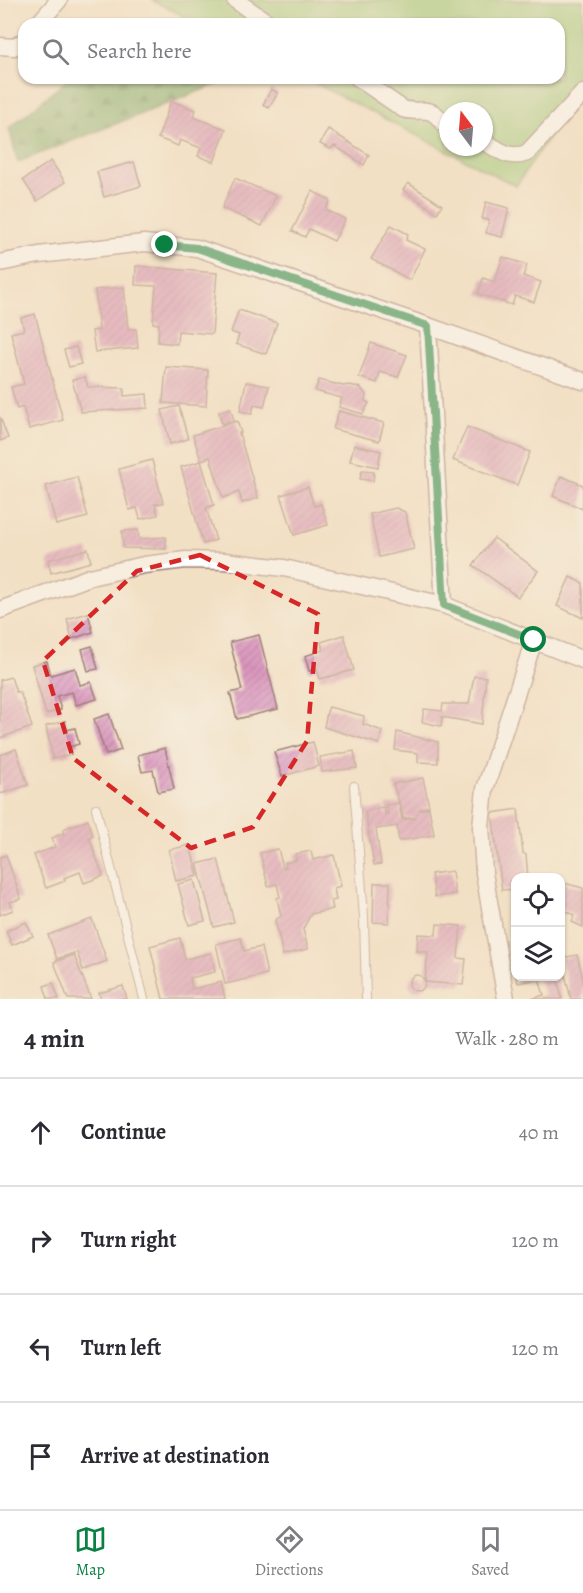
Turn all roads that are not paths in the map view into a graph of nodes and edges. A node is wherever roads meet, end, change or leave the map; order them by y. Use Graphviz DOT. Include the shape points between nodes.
graph roads {
  1 [pos="59,0"];
  2 [pos="235,0"];
  3 [pos="43,18"];
  4 [pos="261,18"];
  5 [pos="18,45"];
  6 [pos="0,46"];
  7 [pos="367,84"];
  8 [pos="583,93"];
  9 [pos="439,118"];
  10 [pos="493,146"];
  11 [pos="0,263"];
  12 [pos="428,326"];
  13 [pos="583,381"];
  14 [pos="444,605"];
  15 [pos="0,610"];
  16 [pos="534,640"];
  17 [pos="583,660"];
  18 [pos="354,786"];
  19 [pos="96,808"];
  20 [pos="144,999"];
  21 [pos="366,999"];
  22 [pos="506,999"];
  1 -- 3 [label="street"];
  2 -- 4 [label="street"];
  5 -- 6 [label="street"];
  7 -- 9 [label="street" via="403,109 427,111"];
  8 -- 10 [label="street" via="527,153 510,156"];
  11 -- 12 [label="street" via="144,243 197,248"];
  12 -- 13 [label="street"];
  12 -- 14 [label="street"];
  14 -- 15 [label="street" via="284,568 186,560 90,577"];
  14 -- 16 [label="street"];
  16 -- 17 [label="street"];
  16 -- 22 [label="street" via="485,789 481,826 484,873"];
  18 -- 21 [label="lane"];
  19 -- 20 [label="lane"];
}
